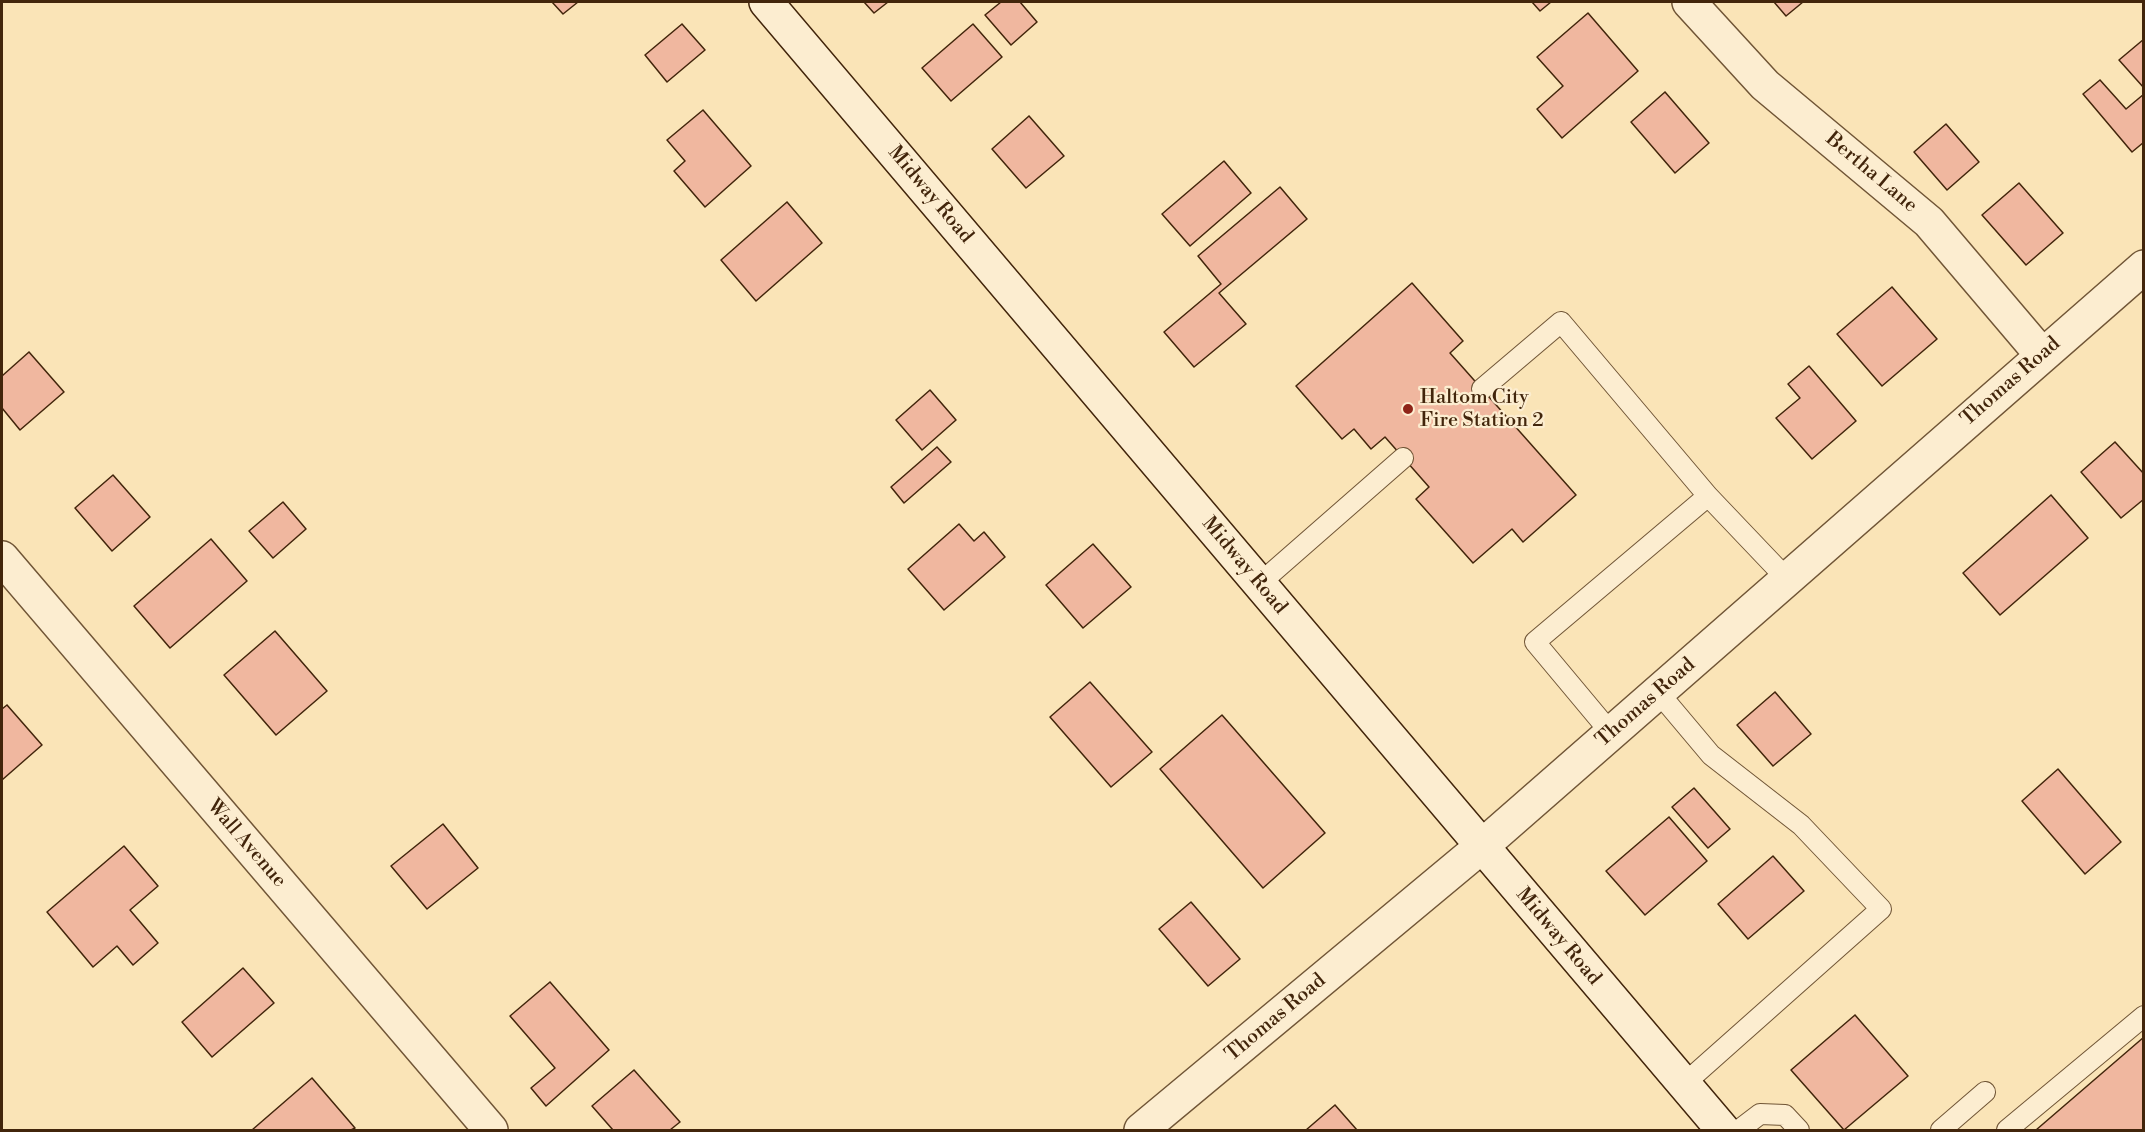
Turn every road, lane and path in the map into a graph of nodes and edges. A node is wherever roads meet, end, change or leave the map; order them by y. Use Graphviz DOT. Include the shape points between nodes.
graph roads {
  1 [pos="766,2"];
  2 [pos="1689,2"];
  3 [pos="2144,267"];
  4 [pos="2042,355"];
  5 [pos="1482,389"];
  6 [pos="1403,458"];
  7 [pos="1708,496"];
  8 [pos="2,558"];
  9 [pos="1786,579"];
  10 [pos="1259,584"];
  11 [pos="1658,692"];
  12 [pos="1611,733"];
  13 [pos="1481,847"];
  14 [pos="2144,1016"];
  15 [pos="1683,1084"];
  16 [pos="1985,1092"];
  17 [pos="491,1131"];
  18 [pos="1142,1131"];
  19 [pos="1723,1131"];
  20 [pos="1739,1131"];
  21 [pos="1799,1131"];
  22 [pos="1941,1131"];
  23 [pos="2007,1131"];
  1 -- 10 [label="street, Midway Road"];
  2 -- 4 [label="street, Bertha Lane" via="1765,85 1929,222"];
  3 -- 4 [label="street, Thomas Road"];
  4 -- 9 [label="street, Thomas Road"];
  5 -- 7 [label="lane" via="1561,322"];
  6 -- 10 [label="lane"];
  7 -- 9 [label="lane"];
  7 -- 12 [label="lane" via="1535,642"];
  8 -- 17 [label="street, Wall Avenue"];
  9 -- 11 [label="street, Thomas Road"];
  10 -- 13 [label="street, Midway Road"];
  11 -- 12 [label="street, Thomas Road"];
  11 -- 15 [label="lane" via="1711,755 1802,825 1881,909"];
  12 -- 13 [label="street, Thomas Road"];
  13 -- 15 [label="street, Midway Road"];
  13 -- 18 [label="street, Thomas Road"];
  14 -- 23 [label="lane"];
  15 -- 19 [label="street, Midway Road"];
  16 -- 22 [label="lane"];
  20 -- 21 [label="lane" via="1760,1114 1785,1115"];
}
